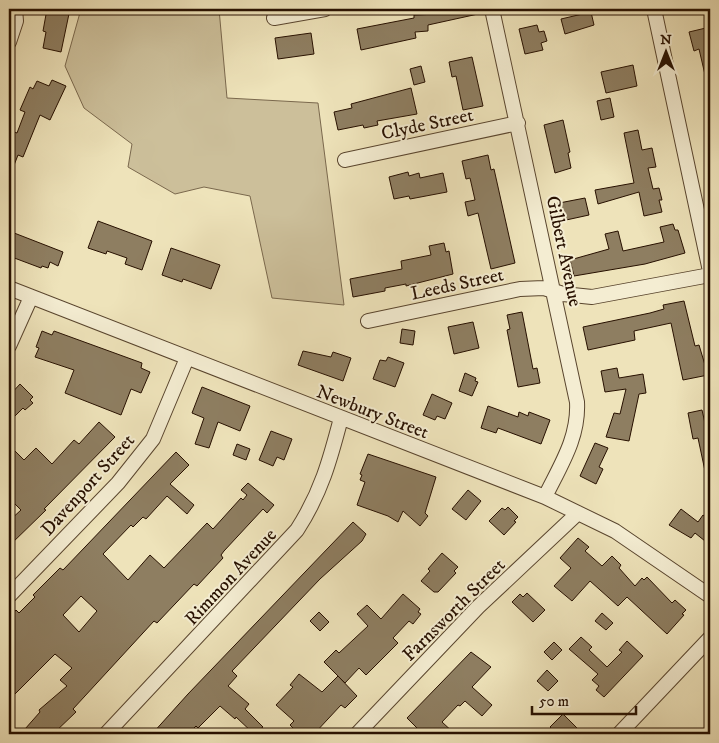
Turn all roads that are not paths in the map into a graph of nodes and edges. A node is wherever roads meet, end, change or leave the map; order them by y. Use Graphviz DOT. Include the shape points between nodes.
graph roads {
  1 [pos="15,9"];
  2 [pos="325,9"];
  3 [pos="492,9"];
  4 [pos="654,9"];
  5 [pos="274,18"];
  6 [pos="9,42"];
  7 [pos="518,123"];
  8 [pos="345,160"];
  9 [pos="710,271"];
  10 [pos="710,275"];
  11 [pos="9,288"];
  12 [pos="554,290"];
  13 [pos="31,297"];
  14 [pos="368,321"];
  15 [pos="9,346"];
  16 [pos="187,358"];
  17 [pos="341,418"];
  18 [pos="545,497"];
  19 [pos="578,513"];
  20 [pos="9,596"];
  21 [pos="710,596"];
  22 [pos="710,638"];
  23 [pos="106,734"];
  24 [pos="357,734"];
  25 [pos="619,734"];
  1 -- 6 [label="street" via="16,21"];
  2 -- 5 [label="street"];
  3 -- 7 [label="street, Gilbert Avenue"];
  4 -- 9 [label="street"];
  7 -- 8 [label="street, Clyde Street"];
  7 -- 12 [label="street, Gilbert Avenue"];
  10 -- 12 [label="street, Leeds Street" via="592,296 575,296"];
  11 -- 13 [label="street, Newbury Street"];
  12 -- 14 [label="street, Leeds Street" via="520,289"];
  12 -- 18 [label="street, Gilbert Avenue" via="578,418 572,443"];
  13 -- 15 [label="street"];
  13 -- 16 [label="street, Newbury Street"];
  16 -- 17 [label="street, Newbury Street"];
  16 -- 20 [label="street, Davenport Street" via="153,439 118,483"];
  17 -- 18 [label="street, Newbury Street"];
  17 -- 23 [label="street, Rimmon Avenue" via="327,472 298,530"];
  18 -- 19 [label="street, Newbury Street"];
  19 -- 21 [label="street, Newbury Street" via="615,531"];
  19 -- 24 [label="street, Farnsworth Street" via="478,608"];
  22 -- 25 [label="street"];
}
